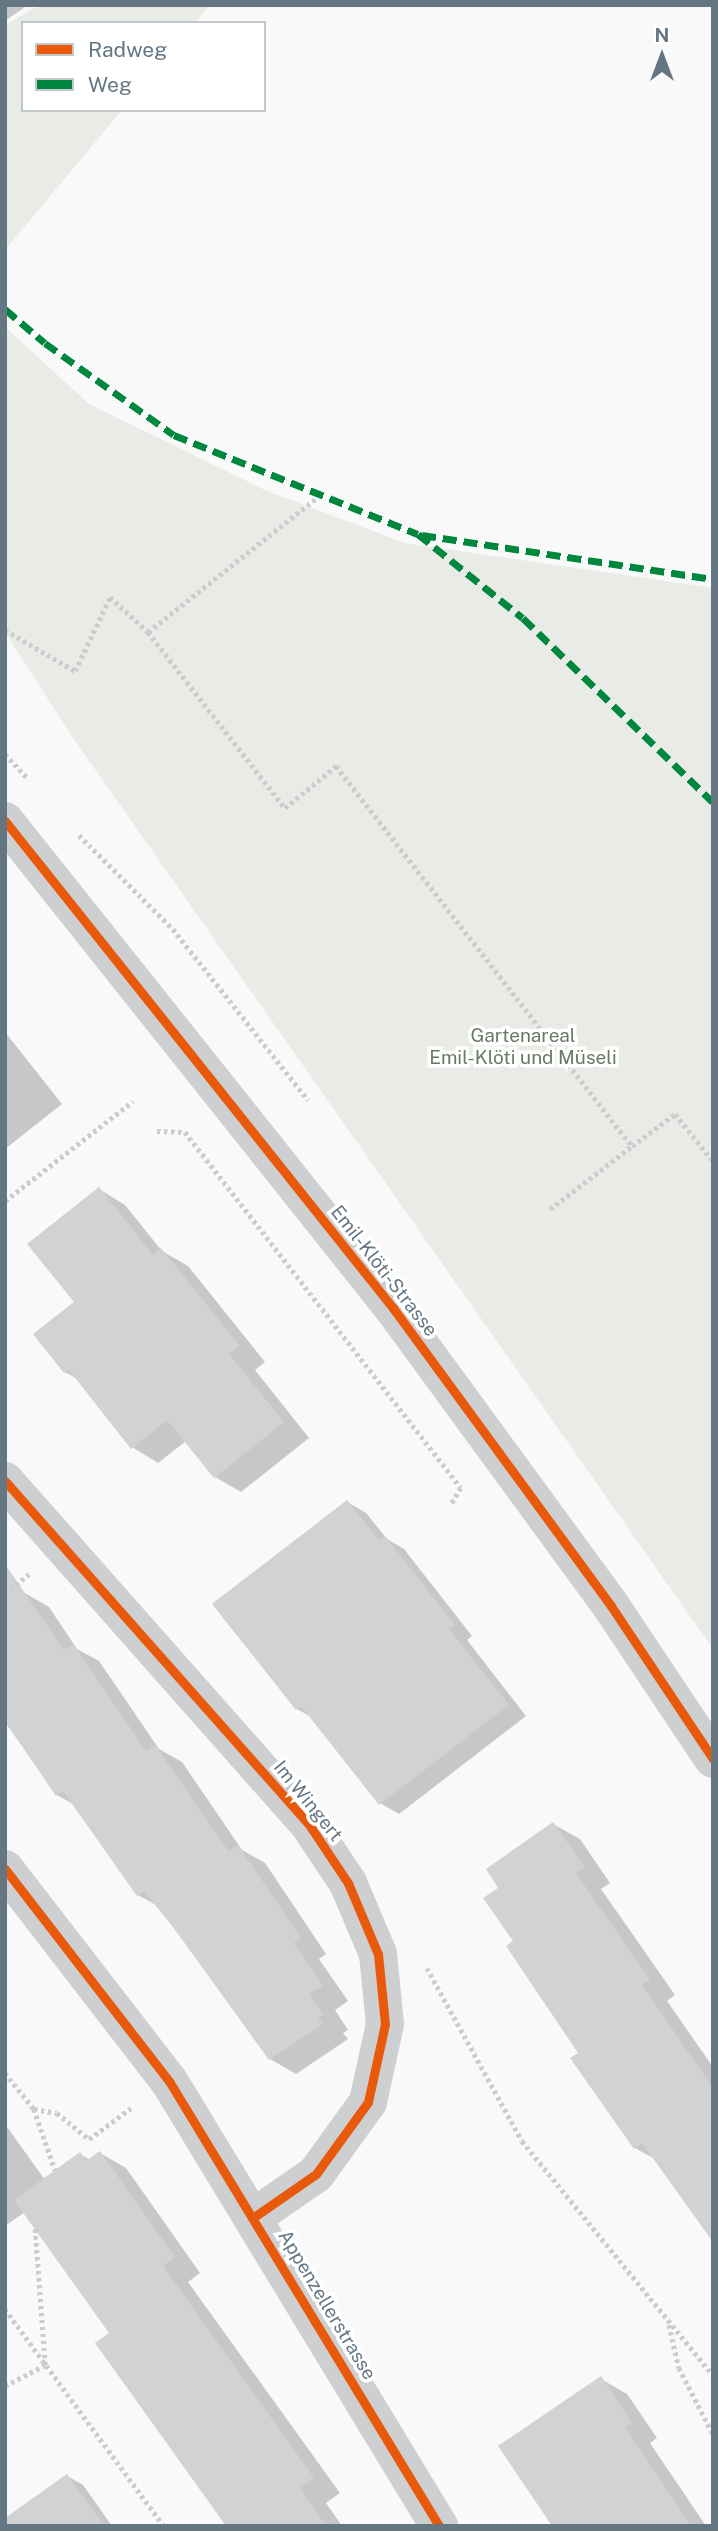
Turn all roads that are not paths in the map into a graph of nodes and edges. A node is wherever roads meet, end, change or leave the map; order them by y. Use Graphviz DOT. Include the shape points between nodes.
graph roads {
  1 [pos="5,821"];
  2 [pos="5,1481"];
  3 [pos="713,1759"];
  4 [pos="5,1869"];
  5 [pos="254,2217"];
  6 [pos="439,2526"];
  1 -- 3 [label="street, Emil-Klöti-Strasse" via="393,1308 611,1606"];
  2 -- 5 [label="street, Im Wingert" via="310,1826 348,1883 378,1954 384,2024 368,2102 316,2174"];
  4 -- 5 [label="street, Appenzellerstrasse" via="169,2081"];
  5 -- 6 [label="street, Appenzellerstrasse"];
}
